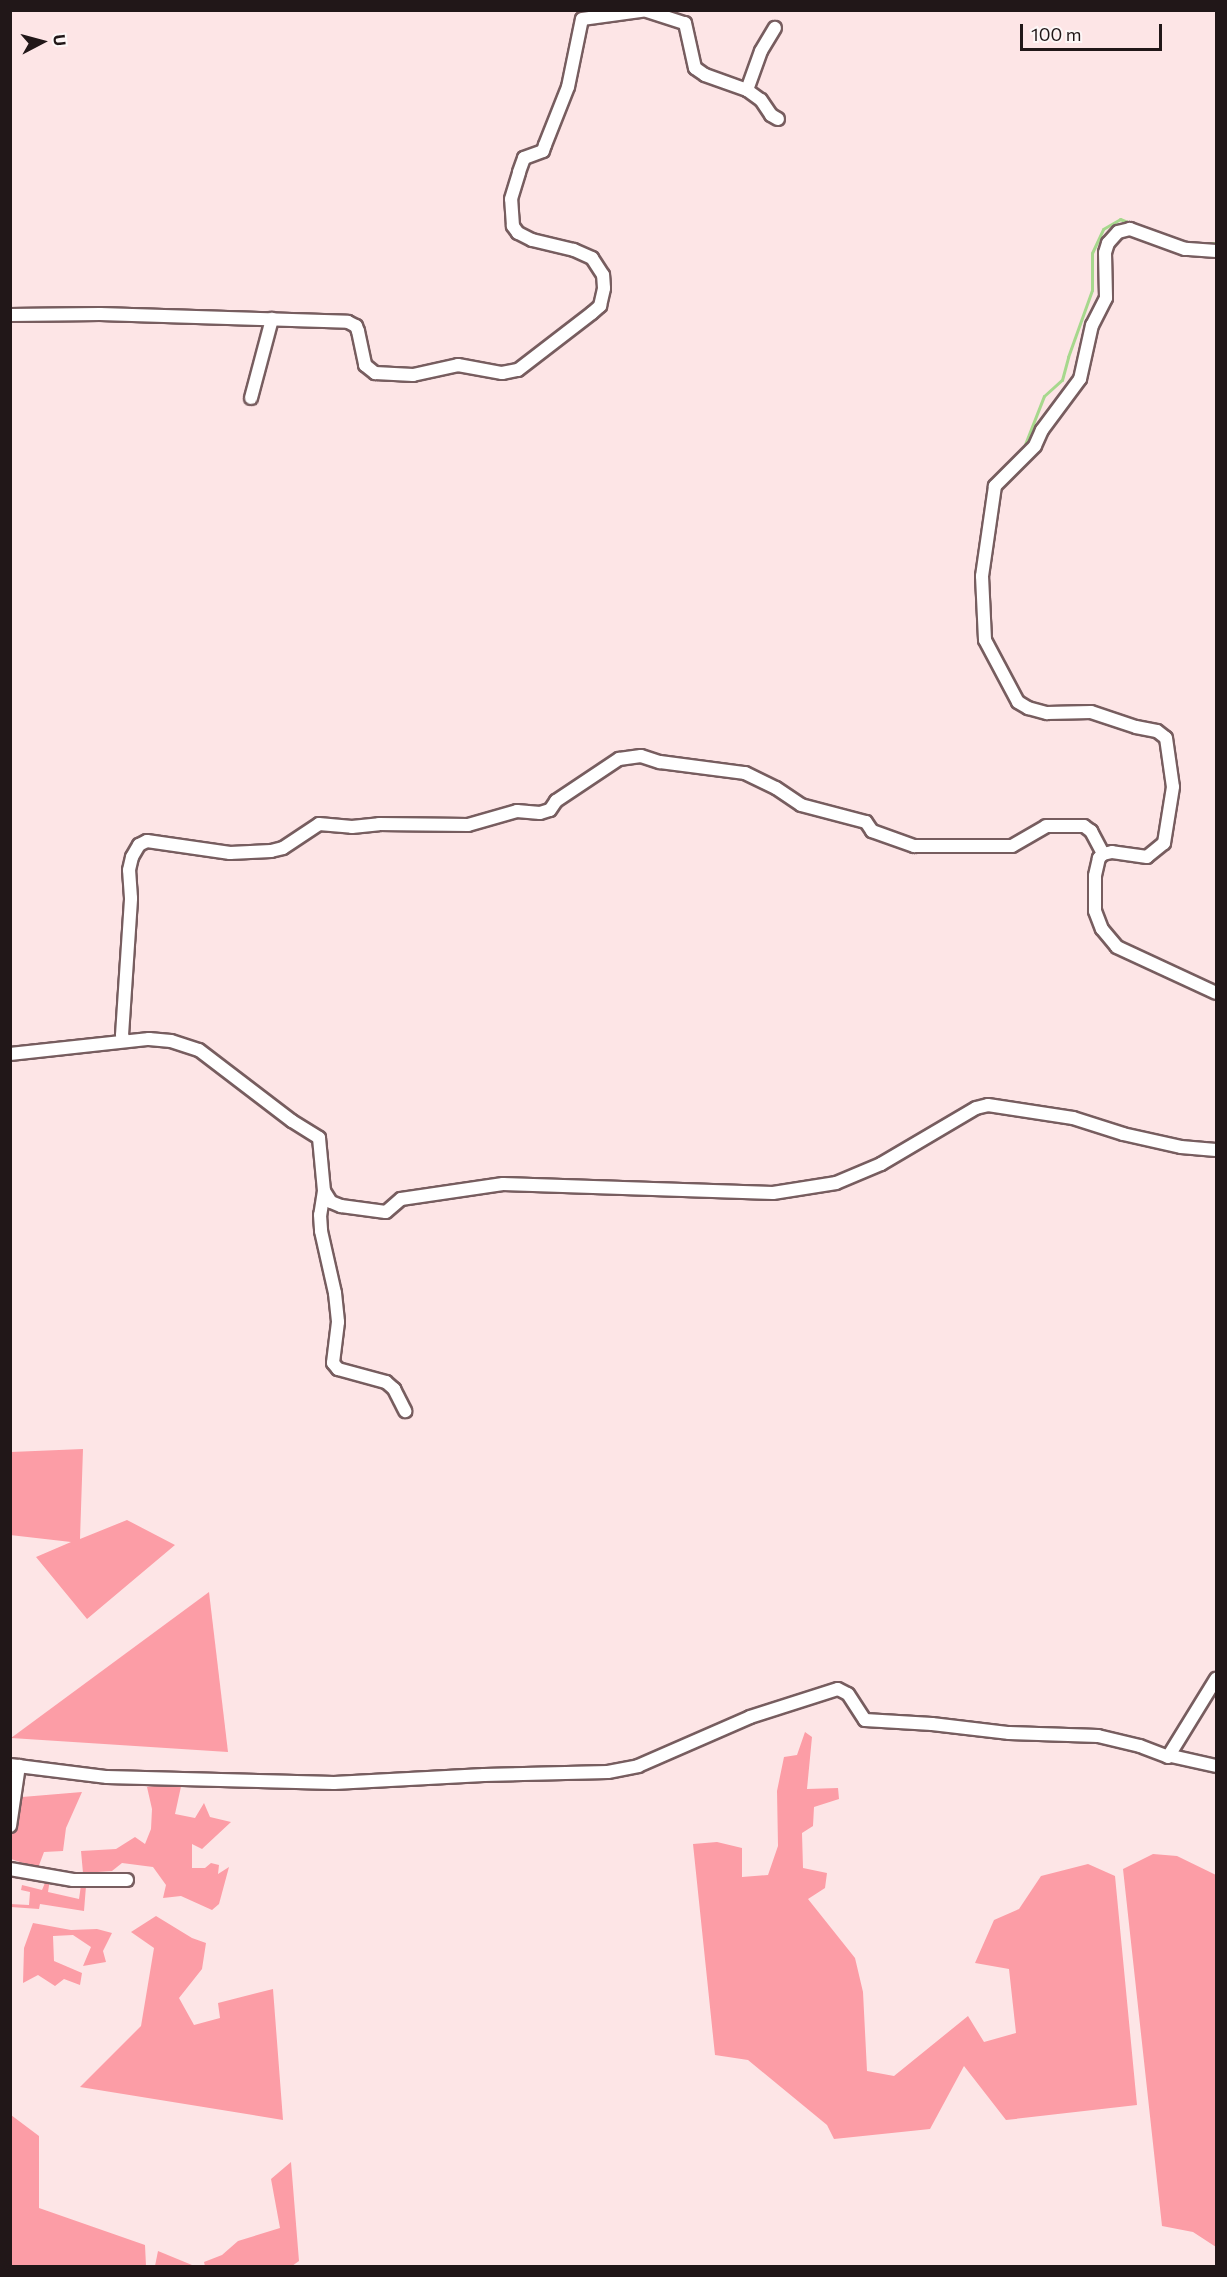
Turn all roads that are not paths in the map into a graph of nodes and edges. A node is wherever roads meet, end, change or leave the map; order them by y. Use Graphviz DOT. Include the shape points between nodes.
graph roads {
  1 [pos="648,11"];
  2 [pos="581,15"];
  3 [pos="775,28"];
  4 [pos="747,90"];
  5 [pos="778,119"];
  6 [pos="1216,251"];
  7 [pos="10,315"];
  8 [pos="272,319"];
  9 [pos="251,398"];
  10 [pos="1101,849"];
  11 [pos="1216,993"];
  12 [pos="124,1040"];
  13 [pos="10,1054"];
  14 [pos="1213,1150"];
  15 [pos="324,1191"];
  16 [pos="405,1411"];
  17 [pos="1216,1679"];
  18 [pos="1171,1756"];
  19 [pos="15,1766"];
  20 [pos="1216,1766"];
  21 [pos="10,1826"];
  22 [pos="10,1869"];
  23 [pos="127,1880"];
  1 -- 2 [label="street"];
  1 -- 4 [label="street" via="685,23 695,69"];
  2 -- 8 [label="street" via="575,58 563,100 543,151 524,158 511,199 510,216 518,233 574,250 598,264 604,288 600,306 592,314 525,366 511,372 459,365 402,375 375,373 365,365 358,331 352,323"];
  3 -- 4 [label="street" via="761,51"];
  4 -- 5 [label="street"];
  6 -- 10 [label="street" via="1185,249 1130,229 1118,232 1108,243 1106,298 1092,325 1078,384 1042,430 1035,446 993,492 979,610 987,648 1014,697 1022,705 1047,713 1091,712 1156,731 1166,738 1173,787 1164,843 1147,857"];
  7 -- 8 [label="street"];
  8 -- 9 [label="street"];
  10 -- 11 [label="street" via="1095,876 1095,911 1111,943"];
  10 -- 12 [label="street" via="1084,826 1040,828 1012,846 914,846 873,831 866,822 801,805 746,773 641,756 619,759 556,801 550,810 540,813 517,811 468,825 319,825 283,848 271,851 230,853 147,841 139,844 129,870"];
  12 -- 13 [label="street"];
  12 -- 15 [label="street" via="171,1041 199,1050 316,1136 321,1147"];
  14 -- 15 [label="street" via="1150,1140 1073,1118 988,1106 976,1108 881,1164 836,1184 773,1193 503,1184 401,1199 386,1212 342,1206 331,1202"];
  15 -- 16 [label="street" via="321,1231 338,1322 333,1363 338,1369 386,1382"];
  17 -- 18 [label="street" via="1187,1722"];
  18 -- 19 [label="street" via="1098,1736 865,1720 848,1694 838,1689 750,1717 638,1766 608,1772 334,1783 107,1777"];
  18 -- 20 [label="street"];
  19 -- 21 [label="street"];
  22 -- 23 [label="street" via="73,1880"];
}
